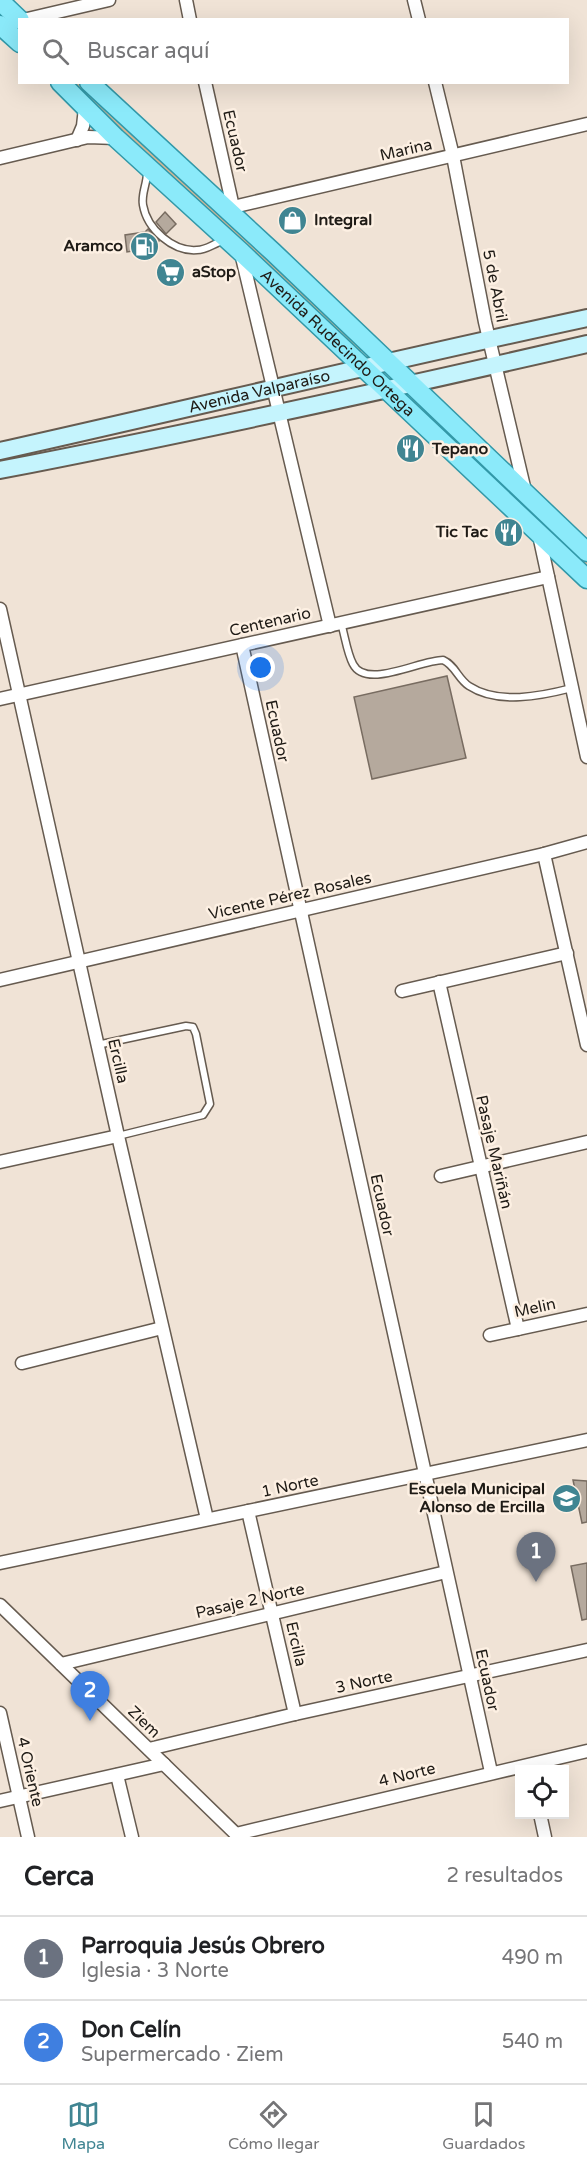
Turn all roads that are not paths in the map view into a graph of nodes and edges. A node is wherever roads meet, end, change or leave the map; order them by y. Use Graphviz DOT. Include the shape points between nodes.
graph roads {
  1 [pos="109,0"];
  2 [pos="186,0"];
  3 [pos="414,0"];
  4 [pos="0,1"];
  5 [pos="20,18"];
  6 [pos="31,18"];
  7 [pos="190,18"];
  8 [pos="418,18"];
  9 [pos="0,25"];
  10 [pos="18,41"];
  11 [pos="62,84"];
  12 [pos="90,84"];
  13 [pos="205,84"];
  14 [pos="435,84"];
  15 [pos="85,108"];
  16 [pos="587,124"];
  17 [pos="116,138"];
  18 [pos="77,140"];
  19 [pos="453,156"];
  20 [pos="0,158"];
  21 [pos="144,163"];
  22 [pos="230,207"];
  23 [pos="234,246"];
  24 [pos="587,318"];
  25 [pos="489,339"];
  26 [pos="587,344"];
  27 [pos="387,363"];
  28 [pos="495,365"];
  29 [pos="364,368"];
  30 [pos="410,385"];
  31 [pos="272,387"];
  32 [pos="387,389"];
  33 [pos="278,413"];
  34 [pos="0,452"];
  35 [pos="0,470"];
  36 [pos="526,495"];
  37 [pos="539,534"];
  38 [pos="587,552"];
  39 [pos="548,577"];
  40 [pos="587,579"];
  41 [pos="0,609"];
  42 [pos="335,624"];
  43 [pos="242,645"];
  44 [pos="572,688"];
  45 [pos="19,695"];
  46 [pos="0,699"];
  47 [pos="587,757"];
  48 [pos="587,842"];
  49 [pos="544,854"];
  50 [pos="300,911"];
  51 [pos="567,953"];
  52 [pos="78,961"];
  53 [pos="0,980"];
  54 [pos="439,982"];
  55 [pos="402,991"];
  56 [pos="97,1045"];
  57 [pos="587,1045"];
  58 [pos="118,1136"];
  59 [pos="587,1142"];
  60 [pos="0,1162"];
  61 [pos="480,1167"];
  62 [pos="441,1176"];
  63 [pos="587,1314"];
  64 [pos="162,1328"];
  65 [pos="518,1329"];
  66 [pos="490,1335"];
  67 [pos="21,1363"];
  68 [pos="587,1440"];
  69 [pos="424,1474"];
  70 [pos="248,1511"];
  71 [pos="207,1519"];
  72 [pos="0,1563"];
  73 [pos="446,1572"];
  74 [pos="0,1605"];
  75 [pos="271,1613"];
  76 [pos="587,1650"];
  77 [pos="61,1664"];
  78 [pos="470,1676"];
  79 [pos="0,1713"];
  80 [pos="295,1714"];
  81 [pos="149,1749"];
  82 [pos="587,1751"];
  83 [pos="164,1764"];
  84 [pos="537,1765"];
  85 [pos="515,1769"];
  86 [pos="490,1772"];
  87 [pos="117,1775"];
  88 [pos="19,1797"];
  89 [pos="0,1801"];
  90 [pos="541,1819"];
  91 [pos="237,1835"];
  92 [pos="28,1837"];
  93 [pos="132,1837"];
  94 [pos="545,1837"];
  1 -- 6 [label="street"];
  2 -- 7 [label="street"];
  3 -- 8 [label="street"];
  4 -- 5 [label="main road"];
  9 -- 10 [label="main road"];
  11 -- 15 [label="main road, Avenida Rudecindo Ortega"];
  12 -- 22 [label="main road, Avenida Rudecindo Ortega"];
  13 -- 22 [label="street, Ecuador"];
  14 -- 19 [label="street, 5 de Abril"];
  15 -- 17 [label="main road, Avenida Rudecindo Ortega"];
  15 -- 18 [label="street"];
  16 -- 19 [label="street, Marina"];
  17 -- 18 [label="street"];
  17 -- 21 [label="main road, Avenida Rudecindo Ortega"];
  18 -- 20 [label="street"];
  19 -- 22 [label="street, Marina"];
  19 -- 25 [label="street, 5 de Abril"];
  21 -- 23 [label="main road, Avenida Rudecindo Ortega"];
  21 -- 23 [label="lane" via="147,179 143,205 165,239 195,250 220,241"];
  22 -- 27 [label="main road, Avenida Rudecindo Ortega"];
  23 -- 29 [label="main road, Avenida Rudecindo Ortega"];
  23 -- 31 [label="street"];
  24 -- 25 [label="main road, Avenida Valparaíso"];
  25 -- 27 [label="main road, Avenida Valparaíso"];
  25 -- 28 [label="street, 5 de Abril"];
  26 -- 28 [label="main road, Avenida Valparaíso"];
  27 -- 29 [label="main road, Avenida Valparaíso"];
  27 -- 30 [label="main road, Avenida Rudecindo Ortega"];
  28 -- 30 [label="main road, Avenida Valparaíso"];
  28 -- 36 [label="street, 5 de Abril"];
  29 -- 31 [label="main road, Avenida Valparaíso"];
  29 -- 32 [label="main road, Avenida Rudecindo Ortega"];
  30 -- 32 [label="main road, Avenida Valparaíso"];
  30 -- 36 [label="main road, Avenida Rudecindo Ortega"];
  31 -- 33 [label="street"];
  31 -- 34 [label="main road, Avenida Valparaíso"];
  32 -- 33 [label="main road, Avenida Valparaíso"];
  32 -- 37 [label="main road, Avenida Rudecindo Ortega"];
  33 -- 35 [label="main road, Avenida Valparaíso"];
  33 -- 42 [label="street"];
  36 -- 38 [label="main road, Avenida Rudecindo Ortega"];
  37 -- 39 [label="street"];
  37 -- 40 [label="main road, Avenida Rudecindo Ortega"];
  39 -- 42 [label="street, Centenario"];
  39 -- 44 [label="street"];
  41 -- 45 [label="street, Ercilla"];
  42 -- 43 [label="street, Centenario"];
  42 -- 44 [label="lane" via="352,663 366,675 442,660 450,663 464,682 487,694 531,696"];
  43 -- 45 [label="street, Centenario"];
  43 -- 50 [label="street, Ecuador"];
  44 -- 47 [label="street"];
  45 -- 46 [label="street, Centenario"];
  45 -- 52 [label="street, Ercilla"];
  48 -- 49 [label="street, Vicente Pérez Rosales"];
  49 -- 50 [label="street, Vicente Pérez Rosales"];
  49 -- 51 [label="street"];
  50 -- 52 [label="street, Vicente Pérez Rosales"];
  50 -- 69 [label="street, Ecuador"];
  51 -- 54 [label="street"];
  51 -- 57 [label="street"];
  52 -- 53 [label="street, Vicente Pérez Rosales"];
  52 -- 56 [label="street, Ercilla"];
  54 -- 55 [label="street"];
  54 -- 61 [label="street, Pasaje Mariñán"];
  56 -- 58 [label="street, Ercilla"];
  56 -- 58 [label="lane" via="186,1026 193,1027 196,1034 208,1110 203,1115"];
  58 -- 60 [label="street"];
  58 -- 64 [label="street, Ercilla"];
  59 -- 61 [label="street"];
  61 -- 62 [label="street"];
  61 -- 65 [label="street, Pasaje Mariñán"];
  63 -- 65 [label="street, Melin"];
  64 -- 67 [label="street"];
  64 -- 71 [label="street, Ercilla"];
  65 -- 66 [label="street, Melin"];
  68 -- 69 [label="street, 1 Norte"];
  69 -- 70 [label="street, 1 Norte"];
  69 -- 73 [label="street, Ecuador"];
  70 -- 71 [label="street, 1 Norte"];
  70 -- 75 [label="street, Ercilla"];
  71 -- 72 [label="street, 1 Norte"];
  73 -- 75 [label="street, Pasaje 2 Norte"];
  73 -- 78 [label="street, Ecuador"];
  74 -- 77 [label="street, Ziem"];
  75 -- 77 [label="street, Pasaje 2 Norte"];
  75 -- 80 [label="street, Ercilla"];
  76 -- 78 [label="street, 3 Norte"];
  77 -- 81 [label="street, Ziem"];
  78 -- 80 [label="street, 3 Norte"];
  78 -- 86 [label="street, Ecuador"];
  79 -- 88 [label="street, 4 Oriente"];
  80 -- 81 [label="street, 3 Norte"];
  81 -- 83 [label="street, Ziem"];
  82 -- 84 [label="street, 4 Norte"];
  83 -- 87 [label="street"];
  83 -- 91 [label="street, Ziem"];
  85 -- 86 [label="street, 4 Norte"];
  86 -- 91 [label="street, 4 Norte"];
  87 -- 88 [label="street"];
  87 -- 93 [label="street"];
  88 -- 89 [label="street"];
  88 -- 92 [label="street, 4 Oriente"];
  90 -- 94 [label="street"];
}
